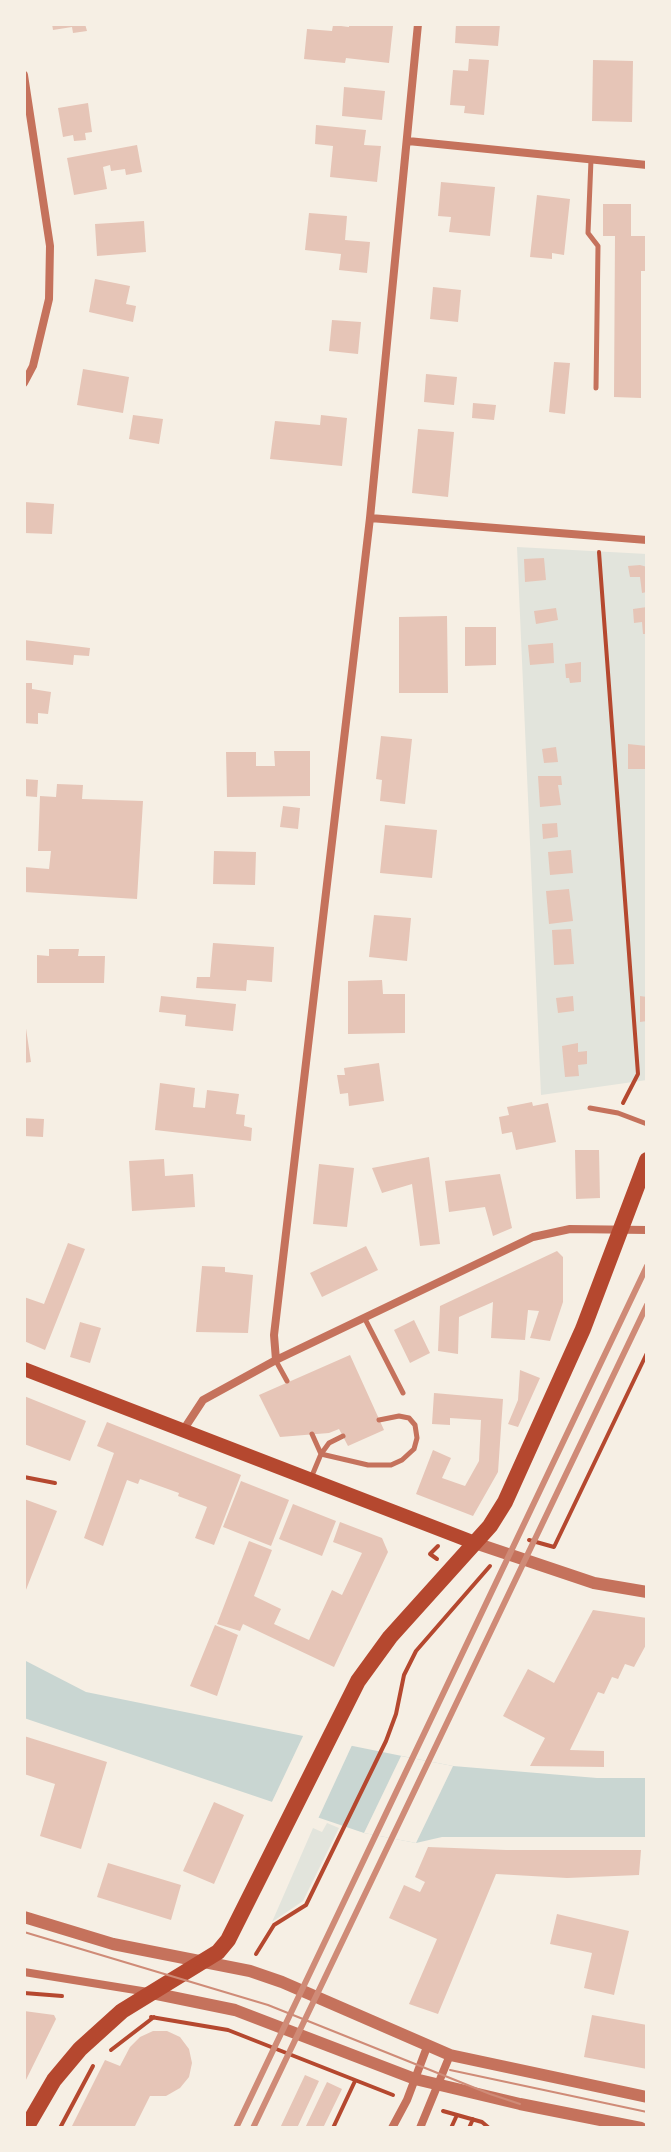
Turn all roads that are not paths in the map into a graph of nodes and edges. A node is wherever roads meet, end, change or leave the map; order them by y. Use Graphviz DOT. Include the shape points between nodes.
graph roads {
  1 [pos="418,24"];
  2 [pos="24,75"];
  3 [pos="408,141"];
  4 [pos="591,159"];
  5 [pos="647,165"];
  6 [pos="24,383"];
  7 [pos="596,388"];
  8 [pos="370,518"];
  9 [pos="647,540"];
  10 [pos="590,1108"];
  11 [pos="647,1124"];
  12 [pos="647,1160"];
  13 [pos="621,1228"];
  14 [pos="647,1230"];
  15 [pos="365,1319"];
  16 [pos="276,1360"];
  17 [pos="24,1369"];
  18 [pos="287,1381"];
  19 [pos="403,1393"];
  20 [pos="379,1420"];
  21 [pos="184,1429"];
  22 [pos="312,1434"];
  23 [pos="343,1436"];
  24 [pos="321,1454"];
  25 [pos="311,1479"];
  26 [pos="475,1543"];
  27 [pos="647,1592"];
  28 [pos="24,1917"];
  29 [pos="200,1963"];
  30 [pos="24,1972"];
  31 [pos="152,1993"];
  32 [pos="427,2047"];
  33 [pos="450,2055"];
  34 [pos="415,2079"];
  35 [pos="439,2085"];
  36 [pos="647,2097"];
  37 [pos="26,2128"];
  38 [pos="392,2128"];
  39 [pos="420,2128"];
  40 [pos="641,2128"];
  1 -- 3 [label="street"];
  2 -- 6 [label="street" via="50,246 49,299"];
  3 -- 4 [label="street"];
  3 -- 8 [label="street"];
  4 -- 5 [label="street"];
  4 -- 7 [label="lane" via="588,233 598,246"];
  8 -- 9 [label="street"];
  8 -- 16 [label="street" via="274,1335"];
  10 -- 11 [label="lane"];
  12 -- 13 [label="main road"];
  13 -- 14 [label="street"];
  13 -- 15 [label="street" via="570,1229 533,1237"];
  13 -- 26 [label="main road" via="583,1329 505,1502"];
  15 -- 16 [label="street"];
  15 -- 19 [label="lane"];
  16 -- 18 [label="lane"];
  16 -- 21 [label="street" via="203,1400"];
  17 -- 21 [label="main road"];
  20 -- 24 [label="lane" via="399,1416 415,1425 414,1449 402,1460 368,1465"];
  21 -- 25 [label="main road"];
  22 -- 24 [label="lane"];
  23 -- 24 [label="lane"];
  24 -- 25 [label="lane"];
  25 -- 26 [label="main road"];
  26 -- 27 [label="street" via="594,1583"];
  26 -- 29 [label="main road" via="390,1637 358,1681 228,1940"];
  28 -- 29 [label="street"];
  29 -- 31 [label="main road"];
  29 -- 32 [label="street" via="282,1982"];
  30 -- 31 [label="street"];
  31 -- 34 [label="street" via="235,2010"];
  31 -- 37 [label="main road" via="122,2011 80,2049"];
  32 -- 33 [label="street"];
  32 -- 34 [label="street"];
  33 -- 35 [label="street"];
  33 -- 36 [label="street"];
  34 -- 35 [label="street"];
  34 -- 38 [label="street"];
  35 -- 39 [label="street"];
  35 -- 40 [label="street"];
}
